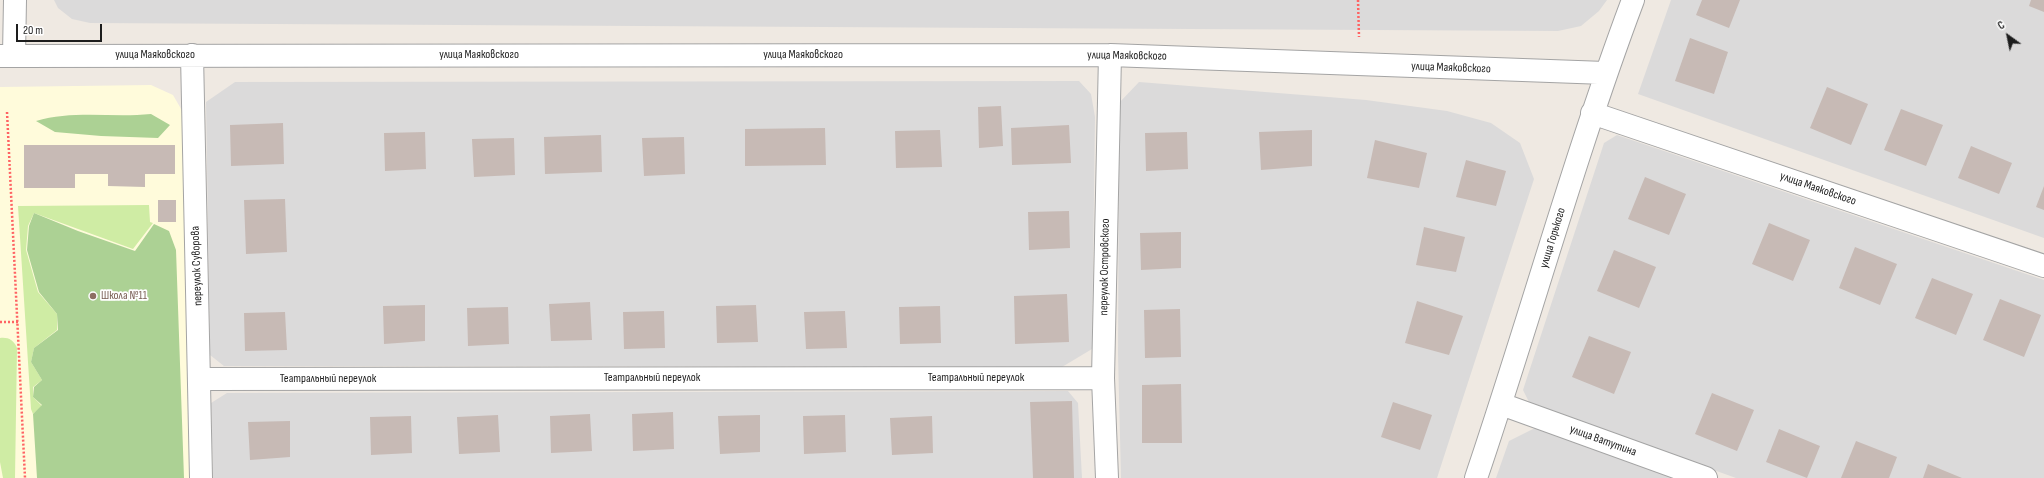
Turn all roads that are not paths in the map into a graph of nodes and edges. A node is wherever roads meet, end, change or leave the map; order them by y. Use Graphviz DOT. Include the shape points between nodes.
graph roads {
  1 [pos="15,0"];
  2 [pos="1632,0"];
  3 [pos="7,55"];
  4 [pos="192,55"];
  5 [pos="1110,55"];
  6 [pos="1605,74"];
  7 [pos="1592,113"];
  8 [pos="2044,266"];
  9 [pos="1103,378"];
  10 [pos="200,379"];
  11 [pos="1501,404"];
  12 [pos="201,478"];
  13 [pos="1107,478"];
  14 [pos="1476,478"];
  15 [pos="1706,478"];
  1 -- 3 [label="street"];
  2 -- 6 [label="street, улица Горького"];
  3 -- 4 [label="street, улица Маяковского"];
  4 -- 5 [label="street, улица Маяковского"];
  4 -- 10 [label="street, переулок Суворова"];
  5 -- 6 [label="street, улица Маяковского"];
  5 -- 9 [label="street, переулок Островского"];
  6 -- 7 [label="street, улица Горького"];
  7 -- 8 [label="street, улица Маяковского"];
  7 -- 11 [label="street, улица Горького"];
  9 -- 10 [label="street, Театральный переулок"];
  9 -- 13 [label="street, переулок Островского"];
  10 -- 12 [label="street, переулок Суворова"];
  11 -- 14 [label="street, улица Горького"];
  11 -- 15 [label="street, улица Ватутина"];
}
